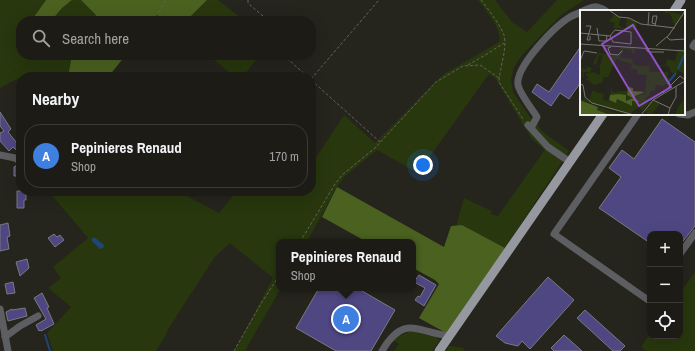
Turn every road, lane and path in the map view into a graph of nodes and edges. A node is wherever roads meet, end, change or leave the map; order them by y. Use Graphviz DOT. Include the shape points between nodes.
graph roads {
  1 [pos="166,0"];
  2 [pos="248,0"];
  3 [pos="379,0"];
  4 [pos="481,0"];
  5 [pos="681,0"];
  6 [pos="584,10"];
  7 [pos="604,10"];
  8 [pos="675,10"];
  9 [pos="159,12"];
  10 [pos="580,12"];
  11 [pos="263,16"];
  12 [pos="504,42"];
  13 [pos="695,43"];
  14 [pos="695,47"];
  15 [pos="289,60"];
  16 [pos="467,66"];
  17 [pos="303,72"];
  18 [pos="316,73"];
  19 [pos="499,78"];
  20 [pos="316,84"];
  21 [pos="695,112"];
  22 [pos="685,114"];
  23 [pos="602,115"];
  24 [pos="637,115"];
  25 [pos="529,126"];
  26 [pos="380,142"];
  27 [pos="0,156"];
  28 [pos="16,159"];
  29 [pos="570,162"];
  30 [pos="695,233"];
  31 [pos="302,239"];
  32 [pos="683,250"];
  33 [pos="276,281"];
  34 [pos="647,299"];
  35 [pos="0,309"];
  36 [pos="38,316"];
  37 [pos="450,336"];
  38 [pos="5,337"];
  39 [pos="8,351"];
  40 [pos="234,351"];
  41 [pos="382,351"];
  42 [pos="439,351"];
  1 -- 9 [label="path"];
  2 -- 11 [label="path" via="248,3"];
  3 -- 18 [label="path"];
  4 -- 12 [label="path" via="499,26"];
  5 -- 8 [label="main road"];
  6 -- 7 [label="street" via="591,7"];
  10 -- 25 [label="street" via="555,30 533,54 519,77 518,85 537,117"];
  12 -- 16 [label="path"];
  12 -- 19 [label="path"];
  13 -- 14 [label="street"];
  15 -- 17 [label="path"];
  16 -- 19 [label="path" via="480,65"];
  16 -- 26 [label="path" via="436,82"];
  19 -- 25 [label="path" via="499,82"];
  20 -- 26 [label="path"];
  21 -- 22 [label="street"];
  23 -- 29 [label="main road"];
  24 -- 34 [label="street" via="554,234"];
  25 -- 29 [label="street" via="548,147"];
  26 -- 31 [label="path" via="335,184"];
  27 -- 28 [label="street"];
  29 -- 37 [label="main road"];
  30 -- 32 [label="street"];
  33 -- 40 [label="path"];
  35 -- 38 [label="street"];
  36 -- 38 [label="street"];
  37 -- 41 [label="street" via="413,327 404,328 395,333"];
  37 -- 42 [label="main road"];
  38 -- 39 [label="street"];
}
